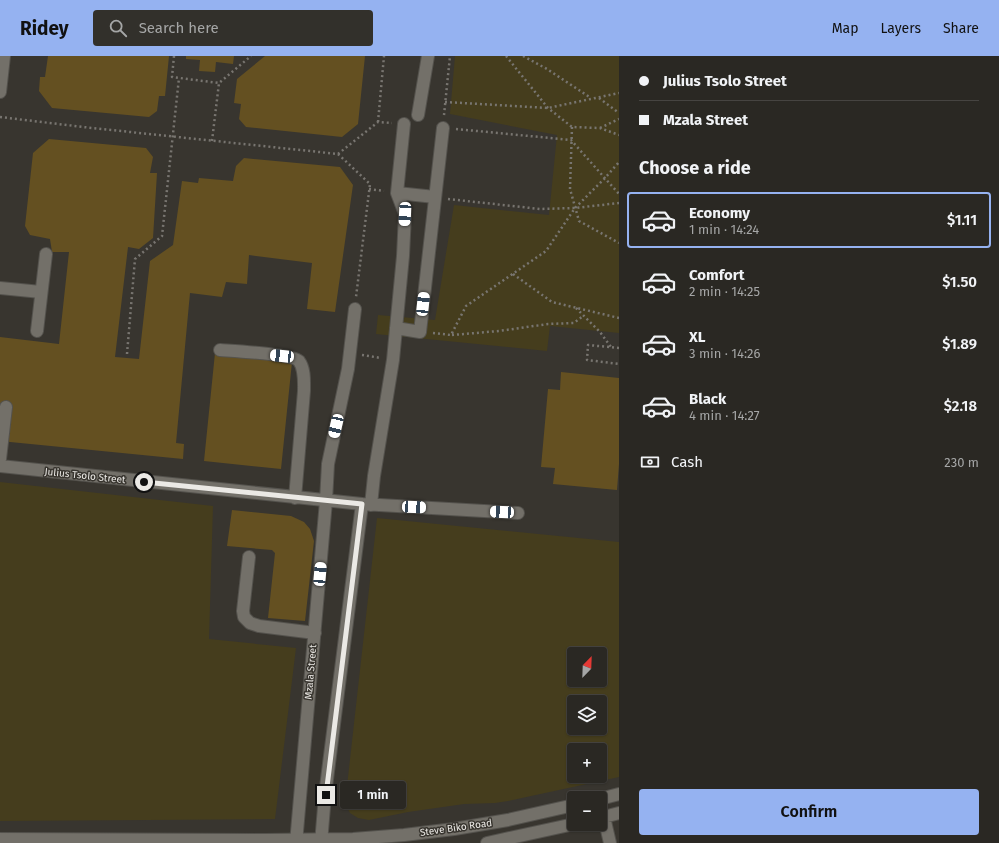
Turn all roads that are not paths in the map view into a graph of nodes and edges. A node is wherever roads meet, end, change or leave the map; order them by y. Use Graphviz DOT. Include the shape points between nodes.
graph roads {
  1 [pos="4,56"];
  2 [pos="428,56"];
  3 [pos="0,92"];
  4 [pos="418,115"];
  5 [pos="404,124"];
  6 [pos="443,128"];
  7 [pos="397,193"];
  8 [pos="435,197"];
  9 [pos="46,254"];
  10 [pos="0,288"];
  11 [pos="41,292"];
  12 [pos="355,309"];
  13 [pos="396,328"];
  14 [pos="36,331"];
  15 [pos="220,350"];
  16 [pos="6,407"];
  17 [pos="0,459"];
  18 [pos="0,466"];
  19 [pos="295,498"];
  20 [pos="326,501"];
  21 [pos="366,504"];
  22 [pos="518,513"];
  23 [pos="249,557"];
  24 [pos="315,633"];
  25 [pos="619,794"];
  26 [pos="607,797"];
  27 [pos="567,807"];
  28 [pos="619,813"];
  29 [pos="607,817"];
  30 [pos="567,826"];
  31 [pos="606,831"];
  32 [pos="0,839"];
  33 [pos="297,841"];
  34 [pos="321,841"];
  35 [pos="487,843"];
  36 [pos="610,843"];
  1 -- 3 [label="street"];
  2 -- 4 [label="street"];
  5 -- 7 [label="street"];
  6 -- 8 [label="street"];
  7 -- 8 [label="street"];
  7 -- 13 [label="street" via="405,214"];
  8 -- 13 [label="street" via="420,332"];
  9 -- 11 [label="street"];
  10 -- 11 [label="street"];
  11 -- 14 [label="street"];
  12 -- 20 [label="street, Mzala Street" via="345,383 328,464"];
  13 -- 21 [label="street" via="374,476"];
  15 -- 19 [label="street" via="295,358 300,362 304,391"];
  16 -- 17 [label="street"];
  18 -- 19 [label="street, Julius Tsolo Street"];
  19 -- 20 [label="street, Julius Tsolo Street"];
  20 -- 21 [label="street, Julius Tsolo Street"];
  20 -- 24 [label="street, Mzala Street"];
  21 -- 22 [label="street, Julius Tsolo Street"];
  21 -- 34 [label="street"];
  23 -- 24 [label="street" via="244,617 250,623 259,626"];
  24 -- 33 [label="street, Mzala Street"];
  25 -- 26 [label="street"];
  27 -- 34 [label="street, Steve Biko Road" via="454,829"];
  28 -- 29 [label="street"];
  30 -- 35 [label="street, Steve Biko Road"];
  31 -- 36 [label="street"];
  32 -- 33 [label="street, Steve Biko Road"];
  33 -- 34 [label="street, Steve Biko Road"];
}
